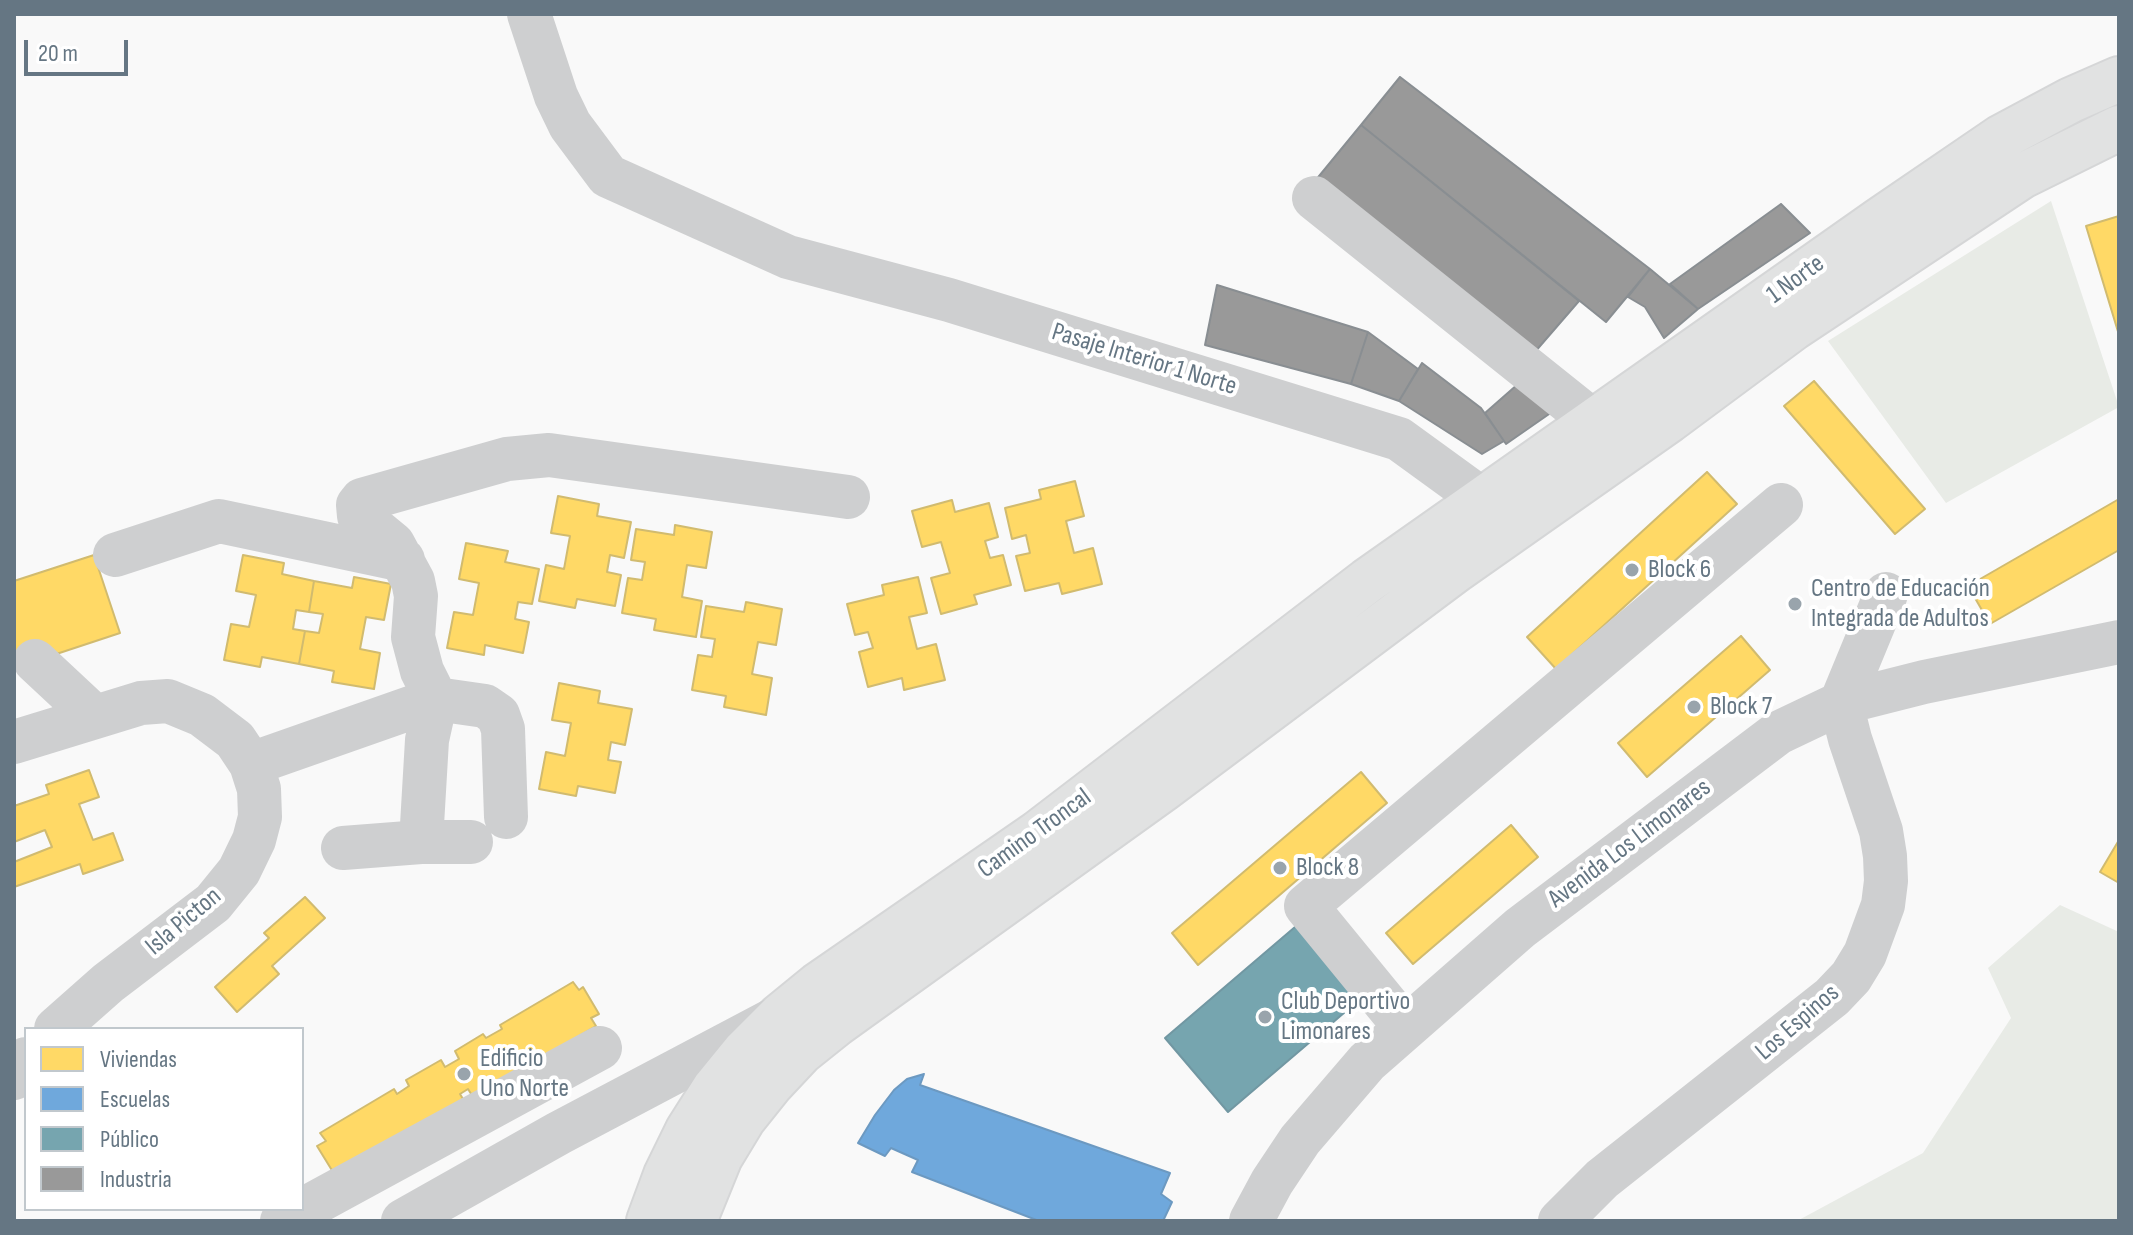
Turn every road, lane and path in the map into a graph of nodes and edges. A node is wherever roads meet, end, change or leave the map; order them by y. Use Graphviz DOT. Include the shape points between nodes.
graph roads {
  1 [pos="529,14"];
  2 [pos="2119,79"];
  3 [pos="2119,128"];
  4 [pos="1314,198"];
  5 [pos="1594,422"];
  6 [pos="848,497"];
  7 [pos="1781,505"];
  8 [pos="1497,515"];
  9 [pos="403,560"];
  10 [pos="120,568"];
  11 [pos="1886,594"];
  12 [pos="2119,642"];
  13 [pos="35,661"];
  14 [pos="436,699"];
  15 [pos="1841,703"];
  16 [pos="95,717"];
  17 [pos="14,742"];
  18 [pos="251,764"];
  19 [pos="506,817"];
  20 [pos="421,842"];
  21 [pos="471,842"];
  22 [pos="343,848"];
  23 [pos="780,1016"];
  24 [pos="58,1027"];
  25 [pos="1405,1027"];
  26 [pos="600,1048"];
  27 [pos="616,1102"];
  28 [pos="688,1130"];
  29 [pos="304,1209"];
  30 [pos="300,1211"];
  31 [pos="282,1221"];
  32 [pos="403,1221"];
  33 [pos="649,1221"];
  34 [pos="694,1221"];
  35 [pos="1251,1221"];
  36 [pos="1560,1221"];
  1 -- 8 [label="street, Pasaje Interior 1 Norte" via="561,106 608,176 788,257 949,300 1399,439"];
  2 -- 5 [label="main road, 1 Norte" via="2000,138"];
  3 -- 8 [label="main road, 1 Norte" via="2022,176 1793,328 1669,420"];
  4 -- 5 [label="street"];
  5 -- 8 [label="main road, 1 Norte"];
  6 -- 9 [label="street" via="549,455 507,459 362,500 359,516 393,544"];
  7 -- 25 [label="street" via="1306,906"];
  8 -- 23 [label="main road, Camino Troncal" via="1367,581 1038,833"];
  8 -- 34 [label="main road, Camino Troncal" via="1163,789 801,1052 743,1119 720,1157"];
  9 -- 10 [label="street" via="219,521"];
  9 -- 14 [label="street" via="416,596 413,637"];
  11 -- 15 [label="street"];
  12 -- 15 [label="street, Avenida Los Limonares"];
  13 -- 16 [label="street"];
  14 -- 18 [label="street"];
  14 -- 19 [label="street" via="485,706 498,715"];
  14 -- 20 [label="street" via="427,740"];
  15 -- 25 [label="street, Avenida Los Limonares" via="1778,733 1658,822 1520,928"];
  15 -- 36 [label="street, Los Espinos" via="1885,856 1883,905 1865,954 1832,997 1602,1179"];
  16 -- 17 [label="street, Isla Picton"];
  16 -- 18 [label="street, Isla Picton" via="168,701 202,715 235,740"];
  18 -- 24 [label="street, Isla Picton" via="260,817 239,871 213,903"];
  20 -- 21 [label="street"];
  20 -- 22 [label="street"];
  23 -- 27 [label="street"];
  23 -- 28 [label="main road, Camino Troncal" via="737,1060"];
  25 -- 35 [label="street, Avenida Los Limonares" via="1324,1110"];
  26 -- 29 [label="street"];
  27 -- 28 [label="street" via="658,1108"];
  27 -- 32 [label="street"];
  28 -- 33 [label="main road, Camino Troncal"];
  30 -- 31 [label="street"];
}
